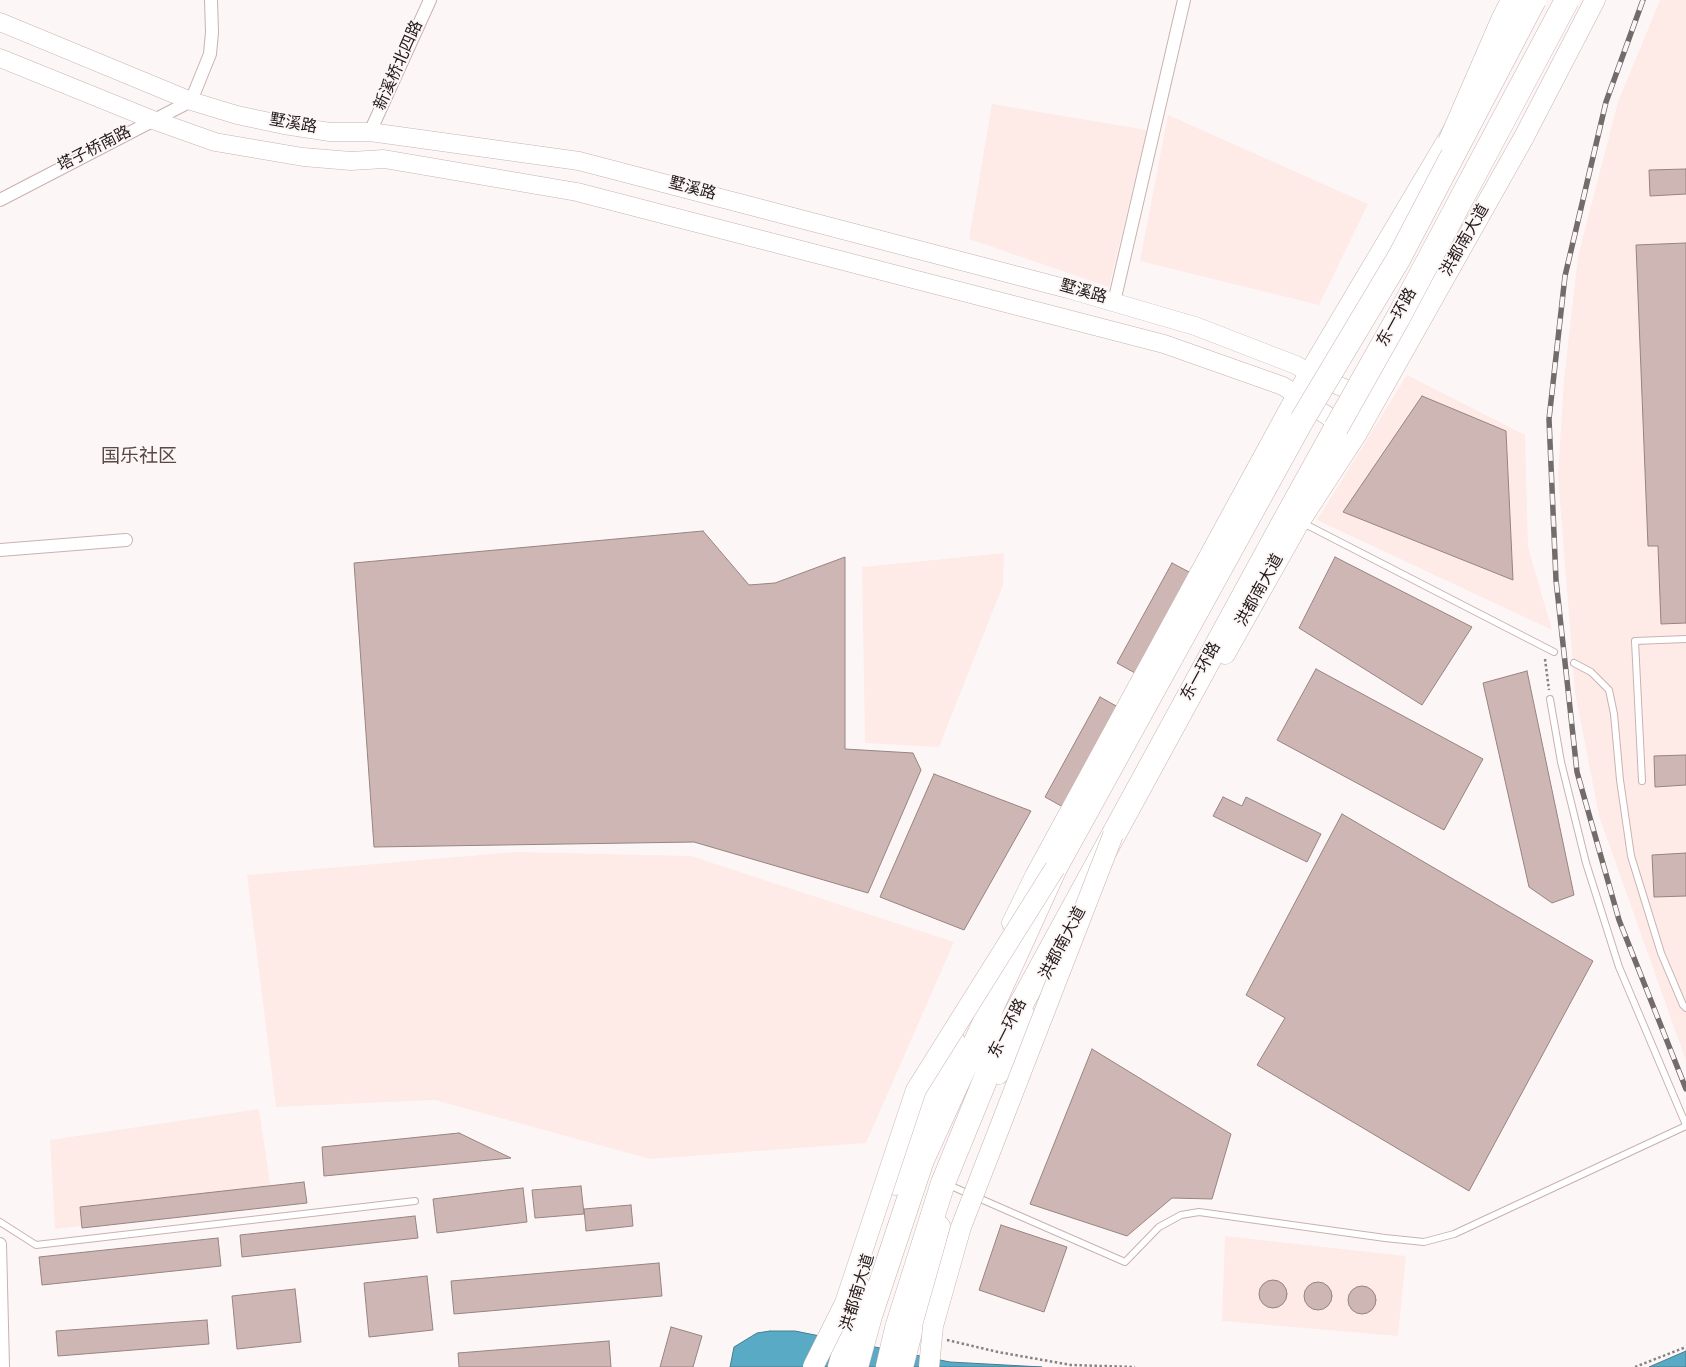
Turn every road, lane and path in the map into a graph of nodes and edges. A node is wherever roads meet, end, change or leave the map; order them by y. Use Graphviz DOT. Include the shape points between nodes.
graph roads {
  1 [pos="212,0"];
  2 [pos="430,0"];
  3 [pos="1184,0"];
  4 [pos="1511,0"];
  5 [pos="1524,0"];
  6 [pos="1534,0"];
  7 [pos="1567,0"];
  8 [pos="1595,0"];
  9 [pos="0,22"];
  10 [pos="0,58"];
  11 [pos="191,101"];
  12 [pos="153,120"];
  13 [pos="370,132"];
  14 [pos="0,200"];
  15 [pos="1398,258"];
  16 [pos="1114,302"];
  17 [pos="1309,373"];
  18 [pos="1297,396"];
  19 [pos="1375,402"];
  20 [pos="1356,435"];
  21 [pos="1300,521"];
  22 [pos="126,540"];
  23 [pos="0,550"];
  24 [pos="1686,640"];
  25 [pos="1543,646"];
  26 [pos="1554,652"];
  27 [pos="1574,663"];
  28 [pos="1550,699"];
  29 [pos="1642,781"];
  30 [pos="1113,835"];
  31 [pos="1055,868"];
  32 [pos="1686,1008"];
  33 [pos="1686,1125"];
  34 [pos="951,1186"];
  35 [pos="415,1201"];
  36 [pos="0,1222"];
  37 [pos="0,1244"];
  38 [pos="1,1280"];
  39 [pos="849,1304"];
  40 [pos="937,1332"];
  41 [pos="1686,1346"];
  42 [pos="4,1367"];
  43 [pos="813,1367"];
  44 [pos="829,1367"];
  45 [pos="838,1367"];
  46 [pos="856,1367"];
  47 [pos="888,1367"];
  48 [pos="903,1367"];
  49 [pos="921,1367"];
  50 [pos="929,1367"];
  51 [pos="1135,1367"];
  52 [pos="1635,1367"];
  1 -- 11 [label="street" via="210,54"];
  2 -- 13 [label="street, 新溪桥北四路"];
  3 -- 16 [label="street"];
  4 -- 15 [label="main road, bridge"];
  5 -- 17 [label="main road, 洪都南大道" via="1488,70"];
  6 -- 15 [label="highway, 东一环路, bridge"];
  7 -- 30 [label="highway, 东一环路, bridge" via="1398,318"];
  8 -- 19 [label="main road, 洪都南大道" via="1524,138"];
  9 -- 11 [label="street, 墅溪路"];
  10 -- 12 [label="street, 墅溪路"];
  11 -- 12 [label="street, 塔子桥南路"];
  11 -- 13 [label="street, 墅溪路" via="284,125 330,132"];
  12 -- 14 [label="street, 塔子桥南路"];
  12 -- 18 [label="street, 墅溪路" via="215,142 303,157 350,162 384,159 577,192 1164,344 1283,386"];
  13 -- 16 [label="street, 墅溪路" via="579,161"];
  15 -- 31 [label="highway, 东一环路, bridge" via="1302,420"];
  16 -- 17 [label="street, 墅溪路" via="1195,326"];
  17 -- 18 [label="main road, 洪都南大道"];
  17 -- 19 [label="street, 墅溪路"];
  18 -- 20 [label="street, 墅溪路"];
  18 -- 39 [label="main road, 洪都南大道" via="1035,876 939,1073"];
  19 -- 20 [label="main road, 洪都南大道"];
  20 -- 21 [label="main road, 洪都南大道"];
  21 -- 25 [label="lane"];
  21 -- 34 [label="main road, 洪都南大道" via="1056,956 993,1085"];
  22 -- 23 [label="street"];
  24 -- 29 [label="lane" via="1635,641"];
  25 -- 26 [label="lane"];
  25 -- 28 [label="path"];
  27 -- 32 [label="lane" via="1591,672 1609,690 1631,856 1661,953"];
  28 -- 33 [label="lane" via="1561,762 1586,863 1619,967"];
  30 -- 40 [label="main road, bridge" via="961,1227"];
  30 -- 47 [label="highway, 东一环路, bridge" via="1001,1041 943,1183 897,1328"];
  31 -- 39 [label="main road, bridge" via="916,1090"];
  31 -- 46 [label="highway, 东一环路, bridge" via="922,1160"];
  33 -- 34 [label="lane" via="1454,1234 1424,1242 1199,1212 1181,1215 1159,1227 1125,1262"];
  34 -- 48 [label="main road, 洪都南大道"];
  35 -- 36 [label="lane" via="36,1245"];
  37 -- 38 [label="street"];
  38 -- 42 [label="street"];
  39 -- 43 [label="main road, bridge"];
  39 -- 44 [label="main road, bridge"];
  39 -- 45 [label="main road, 洪都南大道"];
  40 -- 49 [label="main road, bridge"];
  40 -- 50 [label="main road, bridge"];
  40 -- 51 [label="path" via="998,1352 1071,1365"];
  41 -- 52 [label="path"];
}
